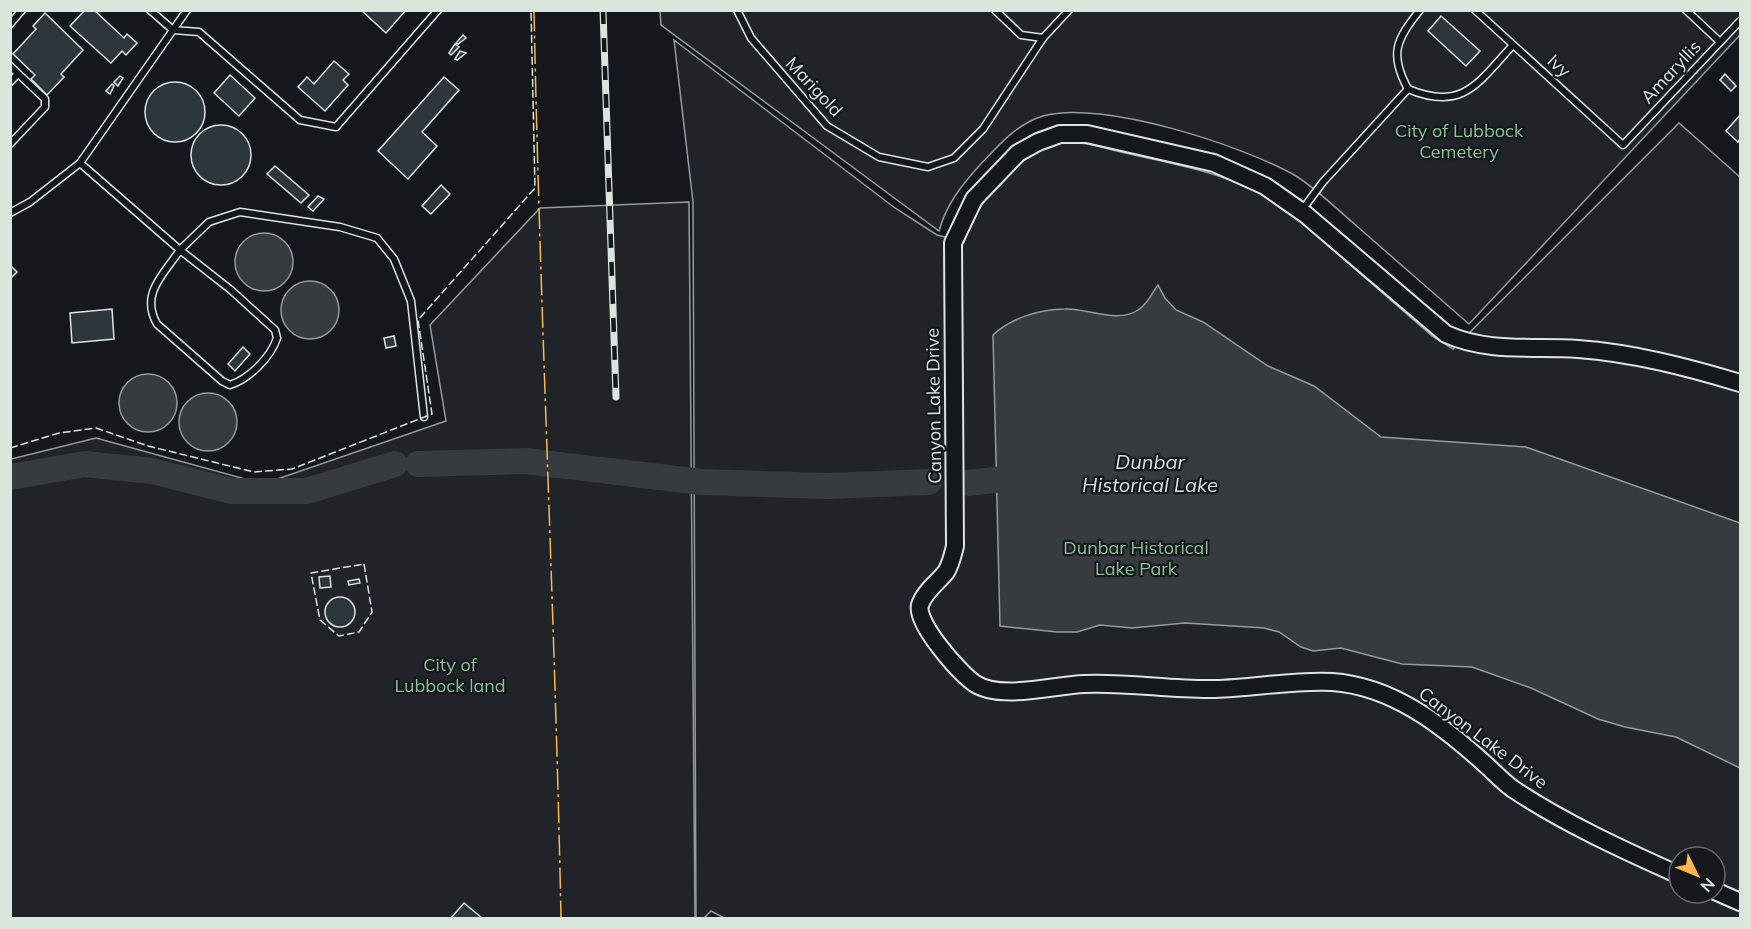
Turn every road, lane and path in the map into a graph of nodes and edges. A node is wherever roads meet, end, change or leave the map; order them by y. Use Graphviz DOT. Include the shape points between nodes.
graph roads {
  1 [pos="22,10"];
  2 [pos="150,10"];
  3 [pos="187,10"];
  4 [pos="438,10"];
  5 [pos="737,10"];
  6 [pos="995,10"];
  7 [pos="1070,10"];
  8 [pos="1420,10"];
  9 [pos="1475,10"];
  10 [pos="1686,10"];
  11 [pos="1740,21"];
  12 [pos="10,24"];
  13 [pos="173,30"];
  14 [pos="1043,38"];
  15 [pos="1720,42"];
  16 [pos="1513,45"];
  17 [pos="10,66"];
  18 [pos="18,74"];
  19 [pos="10,82"];
  20 [pos="1408,89"];
  21 [pos="10,144"];
  22 [pos="1623,145"];
  23 [pos="80,164"];
  24 [pos="1301,211"];
  25 [pos="10,213"];
  26 [pos="180,250"];
  27 [pos="1740,383"];
  28 [pos="423,417"];
  29 [pos="1667,869"];
  1 -- 12 [label="lane"];
  2 -- 13 [label="lane"];
  3 -- 13 [label="lane"];
  4 -- 13 [label="lane" via="336,127 300,120 199,32"];
  5 -- 14 [label="lane, Marigold" via="751,38 827,126 879,158 928,167 954,158 983,129"];
  6 -- 14 [label="lane" via="1021,34"];
  7 -- 14 [label="lane, Marigold"];
  8 -- 20 [label="lane" via="1395,52 1398,71"];
  9 -- 16 [label="lane, Ivy"];
  10 -- 15 [label="lane"];
  11 -- 15 [label="lane, Amaryllis"];
  13 -- 23 [label="lane"];
  15 -- 22 [label="lane, Amaryllis"];
  16 -- 20 [label="lane" via="1468,90 1448,99 1428,98"];
  16 -- 22 [label="lane, Ivy"];
  17 -- 18 [label="lane"];
  18 -- 19 [label="lane"];
  18 -- 21 [label="lane" via="45,99 45,107"];
  20 -- 24 [label="lane"];
  23 -- 25 [label="lane"];
  23 -- 26 [label="lane"];
  24 -- 27 [label="street, Canyon Lake Drive" via="1446,334 1458,339 1508,348 1632,355"];
  24 -- 29 [label="street, Canyon Lake Drive" via="1265,186 1214,163 1087,134 1060,134 1038,141 998,172 965,213 951,254 956,546 948,569 920,605 920,615 932,638 974,682 990,691 1084,684 1214,689 1332,682 1357,686 1401,700 1512,788 1566,820"];
  26 -- 26 [label="lane" via="154,286 149,303 151,313 157,324 222,381 230,386 238,383 268,354 277,338 275,330"];
  26 -- 28 [label="lane" via="209,222 240,212 340,227 377,238 394,259 411,302"];
}
